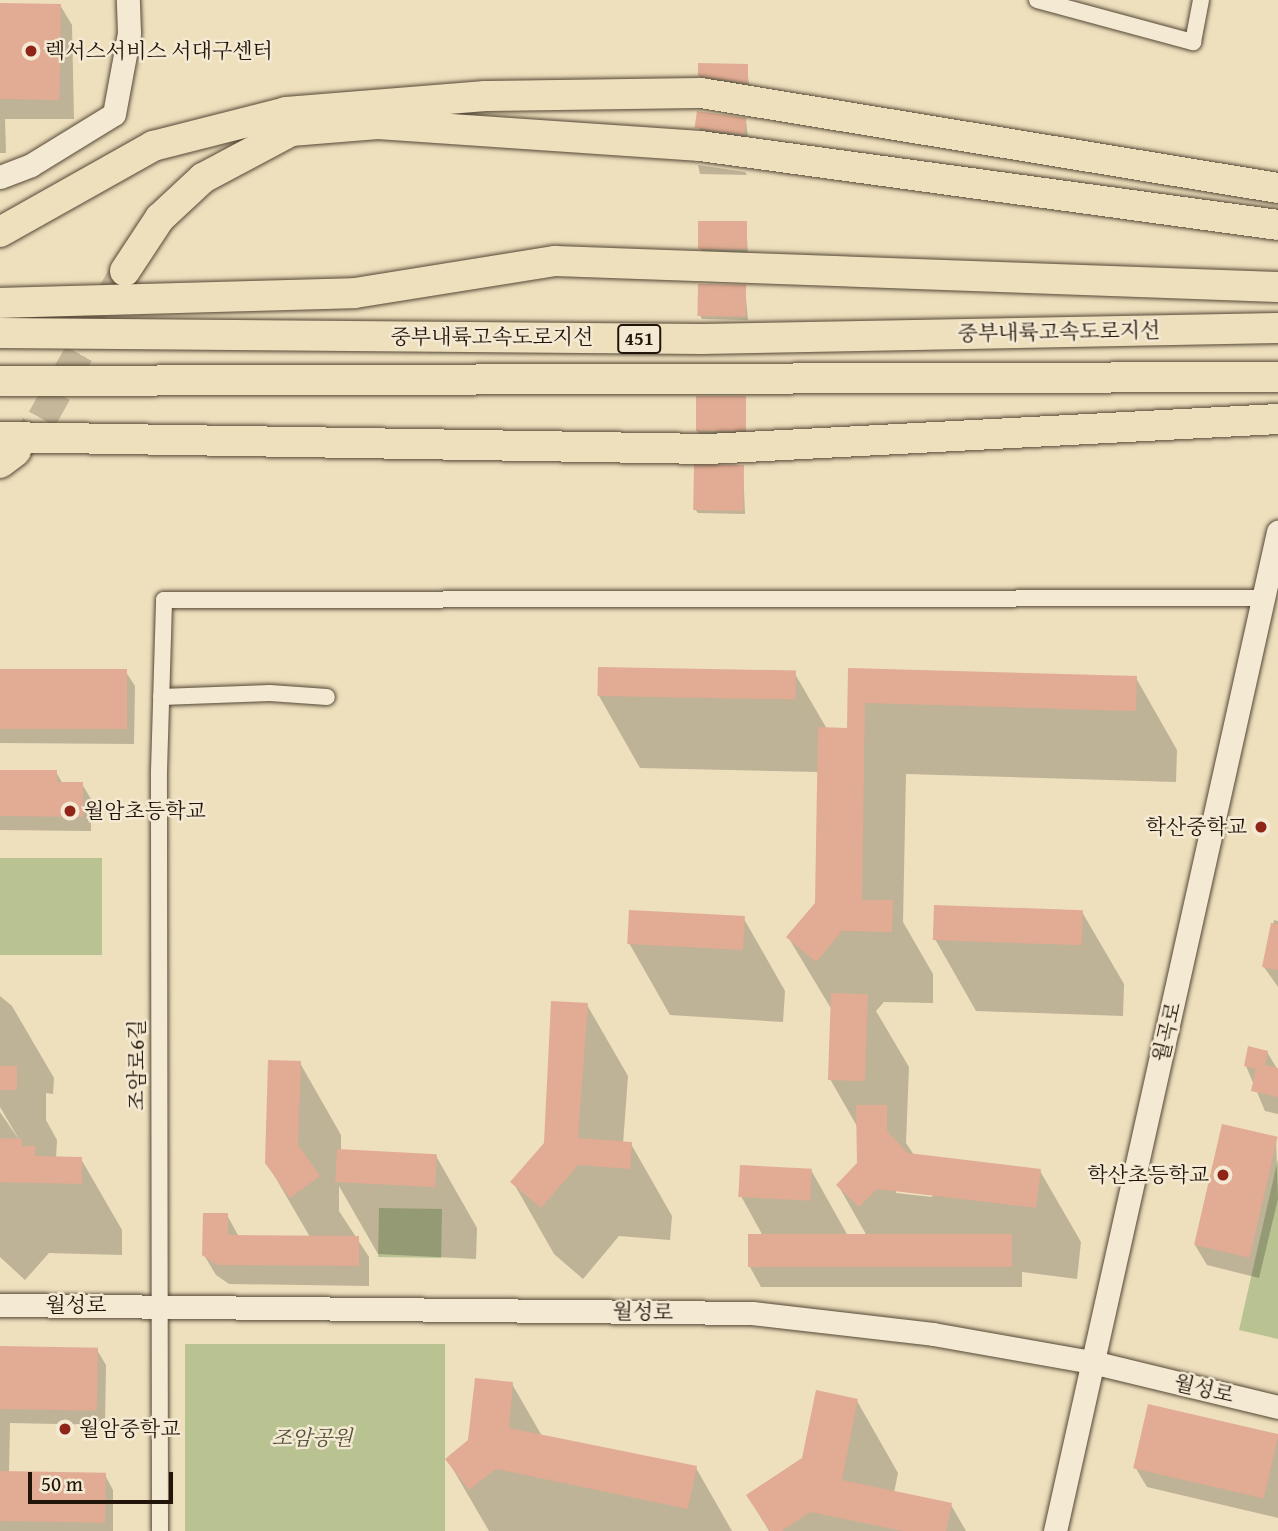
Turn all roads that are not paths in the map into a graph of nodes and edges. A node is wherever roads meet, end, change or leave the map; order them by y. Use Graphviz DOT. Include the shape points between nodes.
graph roads {
  1 [pos="128,0"];
  2 [pos="1037,0"];
  3 [pos="1200,0"];
  4 [pos="0,177"];
  5 [pos="1278,188"];
  6 [pos="1278,225"];
  7 [pos="0,232"];
  8 [pos="125,271"];
  9 [pos="1278,287"];
  10 [pos="0,303"];
  11 [pos="1278,328"];
  12 [pos="0,333"];
  13 [pos="1277,377"];
  14 [pos="0,381"];
  15 [pos="1273,419"];
  16 [pos="5,450"];
  17 [pos="1278,532"];
  18 [pos="1271,597"];
  19 [pos="161,697"];
  20 [pos="327,697"];
  21 [pos="157,1304"];
  22 [pos="0,1305"];
  23 [pos="1092,1362"];
  24 [pos="1278,1406"];
  25 [pos="160,1531"];
  26 [pos="1055,1531"];
  1 -- 4 [label="street" via="129,33 114,114 32,166"];
  2 -- 3 [label="street" via="1193,42"];
  5 -- 7 [label="highway" via="701,93 485,96 286,112 153,146"];
  6 -- 8 [label="highway" via="700,146 378,124 291,131 203,178 160,218"];
  9 -- 10 [label="highway" via="555,261 355,293"];
  11 -- 12 [label="highway, 중부내륙고속도로지선 / 451" via="702,339"];
  13 -- 14 [label="highway, 중부내륙고속도로지선 / 451"];
  15 -- 16 [label="highway" via="708,449"];
  17 -- 18 [label="street, 월곡로"];
  18 -- 19 [label="street, 조암로6길" via="164,600"];
  18 -- 23 [label="street, 월곡로"];
  19 -- 20 [label="street" via="270,693"];
  19 -- 21 [label="street, 조암로6길"];
  21 -- 22 [label="street, 월성로"];
  21 -- 23 [label="street, 월성로" via="752,1313 933,1334"];
  21 -- 25 [label="street, 조암로6길"];
  23 -- 24 [label="street, 월성로"];
  23 -- 26 [label="street, 월곡로"];
}
